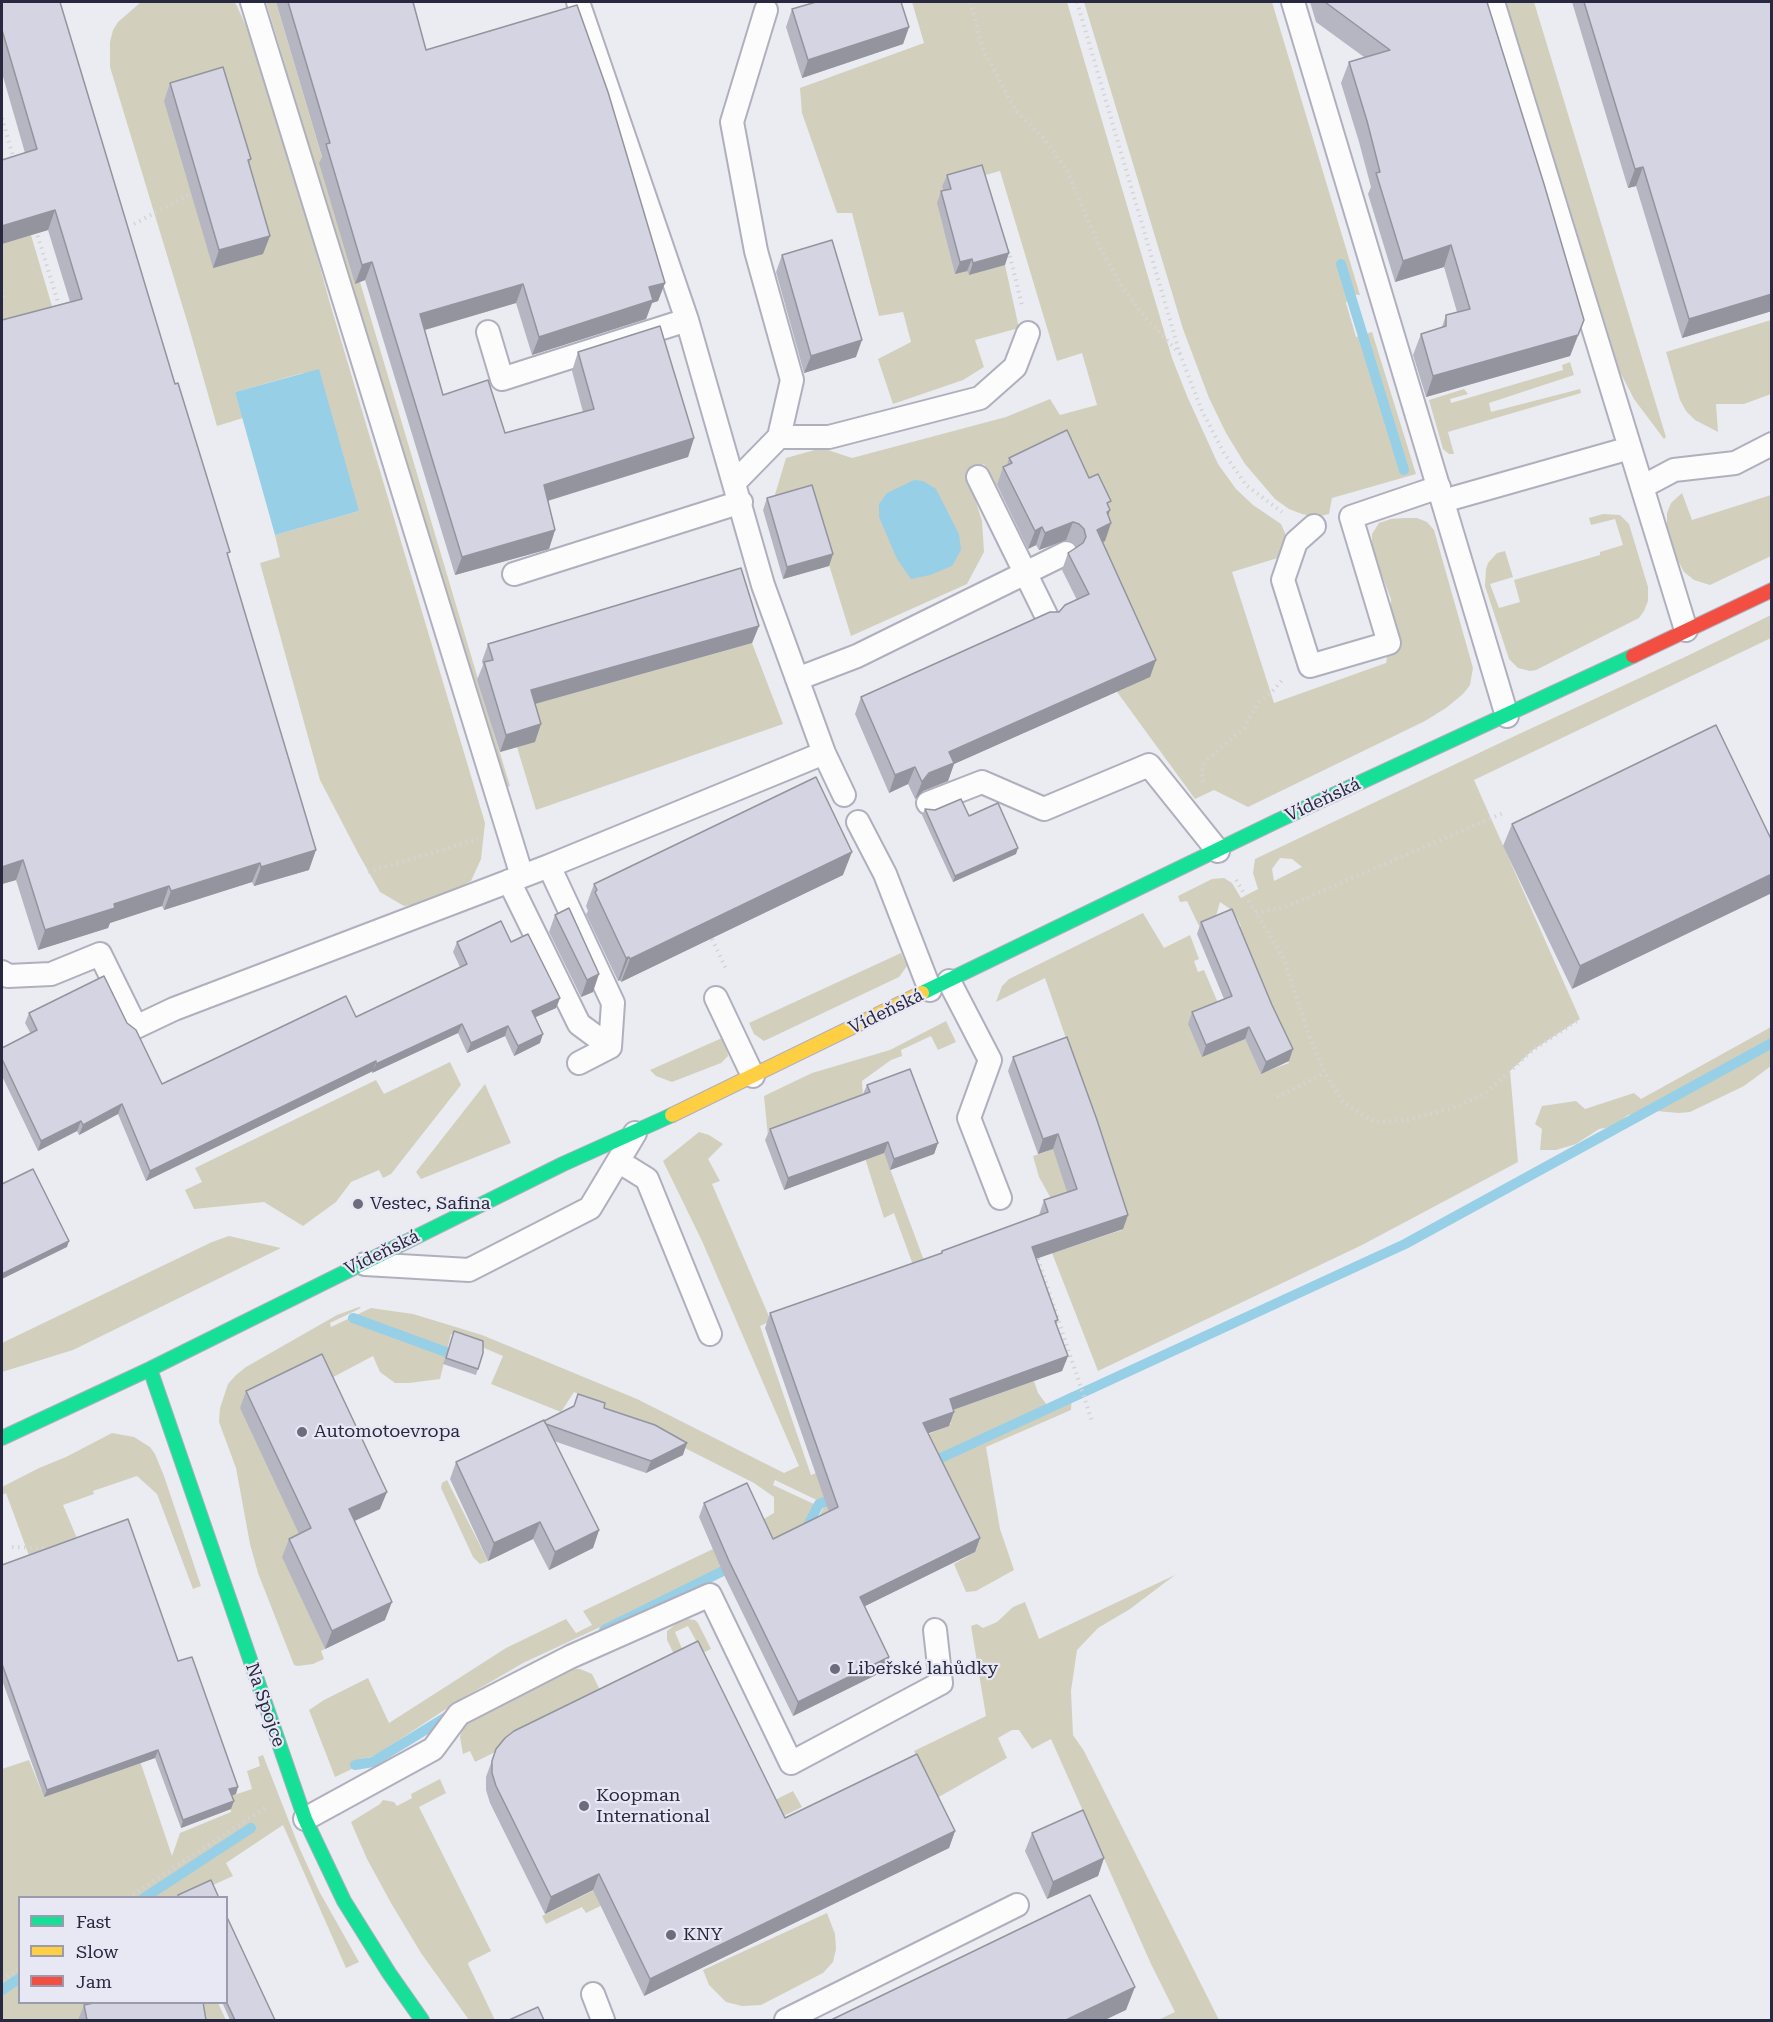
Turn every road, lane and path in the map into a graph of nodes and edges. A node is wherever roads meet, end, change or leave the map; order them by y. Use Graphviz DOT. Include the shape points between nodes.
graph roads {
  1 [pos="252,2"];
  2 [pos="578,2"];
  3 [pos="970,2"];
  4 [pos="1077,2"];
  5 [pos="1293,2"];
  6 [pos="1493,2"];
  7 [pos="766,10"];
  8 [pos="2,118"];
  9 [pos="15,163"];
  10 [pos="192,193"];
  11 [pos="32,219"];
  12 [pos="134,224"];
  13 [pos="1010,256"];
  14 [pos="2,290"];
  15 [pos="4,298"];
  16 [pos="63,320"];
  17 [pos="687,320"];
  18 [pos="488,332"];
  19 [pos="1028,333"];
  20 [pos="1180,354"];
  21 [pos="779,437"];
  22 [pos="1772,444"];
  23 [pos="1630,448"];
  24 [pos="978,477"];
  25 [pos="1642,487"];
  26 [pos="738,492"];
  27 [pos="1441,494"];
  28 [pos="1314,526"];
  29 [pos="1066,553"];
  30 [pos="1025,573"];
  31 [pos="514,574"];
  32 [pos="1772,590"];
  33 [pos="1047,617"];
  34 [pos="1686,630"];
  35 [pos="1286,675"];
  36 [pos="797,679"];
  37 [pos="1507,716"];
  38 [pos="824,753"];
  39 [pos="844,795"];
  40 [pos="928,803"];
  41 [pos="1503,813"];
  42 [pos="858,822"];
  43 [pos="1196,822"];
  44 [pos="507,830"];
  45 [pos="1218,851"];
  46 [pos="549,866"];
  47 [pos="368,872"];
  48 [pos="515,878"];
  49 [pos="1256,913"];
  50 [pos="712,939"];
  51 [pos="721,958"];
  52 [pos="2,972"];
  53 [pos="939,986"];
  54 [pos="716,998"];
  55 [pos="1580,1019"];
  56 [pos="610,1047"];
  57 [pos="579,1062"];
  58 [pos="1325,1072"];
  59 [pos="753,1076"];
  60 [pos="1277,1097"];
  61 [pos="635,1133"];
  62 [pos="618,1161"];
  63 [pos="1000,1198"];
  64 [pos="1035,1251"];
  65 [pos="361,1264"];
  66 [pos="710,1334"];
  67 [pos="150,1369"];
  68 [pos="1092,1421"];
  69 [pos="2,1438"];
  70 [pos="12,1547"];
  71 [pos="49,1559"];
  72 [pos="935,1630"];
  73 [pos="294,1789"];
  74 [pos="304,1819"];
  75 [pos="131,1896"];
  76 [pos="1017,1905"];
  77 [pos="18,1970"];
  78 [pos="2,1980"];
  79 [pos="593,1994"];
  80 [pos="422,2020"];
  81 [pos="603,2020"];
  82 [pos="786,2020"];
  1 -- 44 [label="lane"];
  2 -- 17 [label="lane"];
  3 -- 20 [label="path" via="983,49 1016,111 1044,138 1067,171 1100,248 1125,291"];
  4 -- 20 [label="path"];
  5 -- 27 [label="lane"];
  6 -- 23 [label="lane"];
  7 -- 21 [label="lane" via="732,122 756,251 792,380"];
  8 -- 9 [label="path"];
  10 -- 12 [label="path"];
  11 -- 16 [label="path"];
  13 -- 19 [label="path"];
  14 -- 15 [label="path"];
  17 -- 18 [label="lane" via="502,379"];
  17 -- 26 [label="lane"];
  19 -- 21 [label="lane" via="1015,368 980,398 829,437"];
  20 -- 28 [label="path" via="1202,411 1246,485 1289,517"];
  21 -- 26 [label="lane"];
  22 -- 25 [label="lane" via="1735,462 1674,470"];
  23 -- 25 [label="lane"];
  23 -- 27 [label="lane"];
  24 -- 30 [label="lane"];
  25 -- 34 [label="lane"];
  26 -- 31 [label="lane"];
  26 -- 36 [label="lane" via="764,585"];
  27 -- 28 [label="lane" via="1351,517 1389,643 1310,666 1283,580 1296,542"];
  27 -- 37 [label="lane"];
  29 -- 30 [label="lane"];
  30 -- 33 [label="lane"];
  30 -- 36 [label="lane" via="857,656"];
  32 -- 34 [label="main road, Vídeňská"];
  34 -- 37 [label="main road, Vídeňská"];
  35 -- 43 [label="path" via="1259,702 1244,728 1202,768 1207,801"];
  36 -- 38 [label="lane"];
  37 -- 45 [label="main road, Vídeňská"];
  38 -- 39 [label="lane"];
  38 -- 46 [label="lane"];
  40 -- 43 [label="lane" via="982,782 1044,809 1149,765"];
  41 -- 49 [label="path" via="1286,907"];
  42 -- 53 [label="lane"];
  43 -- 45 [label="lane"];
  44 -- 47 [label="path"];
  44 -- 48 [label="lane"];
  45 -- 49 [label="path"];
  45 -- 53 [label="main road, Vídeňská"];
  46 -- 48 [label="lane"];
  46 -- 56 [label="lane" via="613,1003"];
  48 -- 52 [label="lane" via="136,1027 100,954 51,974 8,976"];
  48 -- 56 [label="lane" via="579,1024"];
  49 -- 58 [label="path" via="1284,957"];
  50 -- 51 [label="path"];
  53 -- 59 [label="main road, Vídeňská"];
  53 -- 63 [label="lane" via="990,1060 969,1118"];
  54 -- 59 [label="lane"];
  55 -- 58 [label="path" via="1533,1050 1485,1094 1453,1108 1407,1120 1374,1122 1343,1102"];
  56 -- 57 [label="lane"];
  58 -- 60 [label="path"];
  59 -- 61 [label="main road, Vídeňská"];
  61 -- 62 [label="lane"];
  61 -- 65 [label="main road, Vídeňská" via="562,1164"];
  62 -- 65 [label="lane" via="590,1208 469,1270"];
  62 -- 66 [label="lane" via="647,1179"];
  64 -- 68 [label="path"];
  65 -- 67 [label="main road, Vídeňská"];
  67 -- 69 [label="main road, Vídeňská"];
  67 -- 73 [label="main road, Na Spojce"];
  70 -- 71 [label="path" via="45,1548"];
  72 -- 74 [label="lane" via="941,1683 791,1762 710,1595 570,1657 459,1714 433,1749"];
  73 -- 74 [label="main road, Na Spojce"];
  73 -- 75 [label="path"];
  74 -- 80 [label="main road, Na Spojce" via="344,1901"];
  76 -- 82 [label="lane"];
  77 -- 78 [label="path"];
  79 -- 81 [label="lane"];
}
